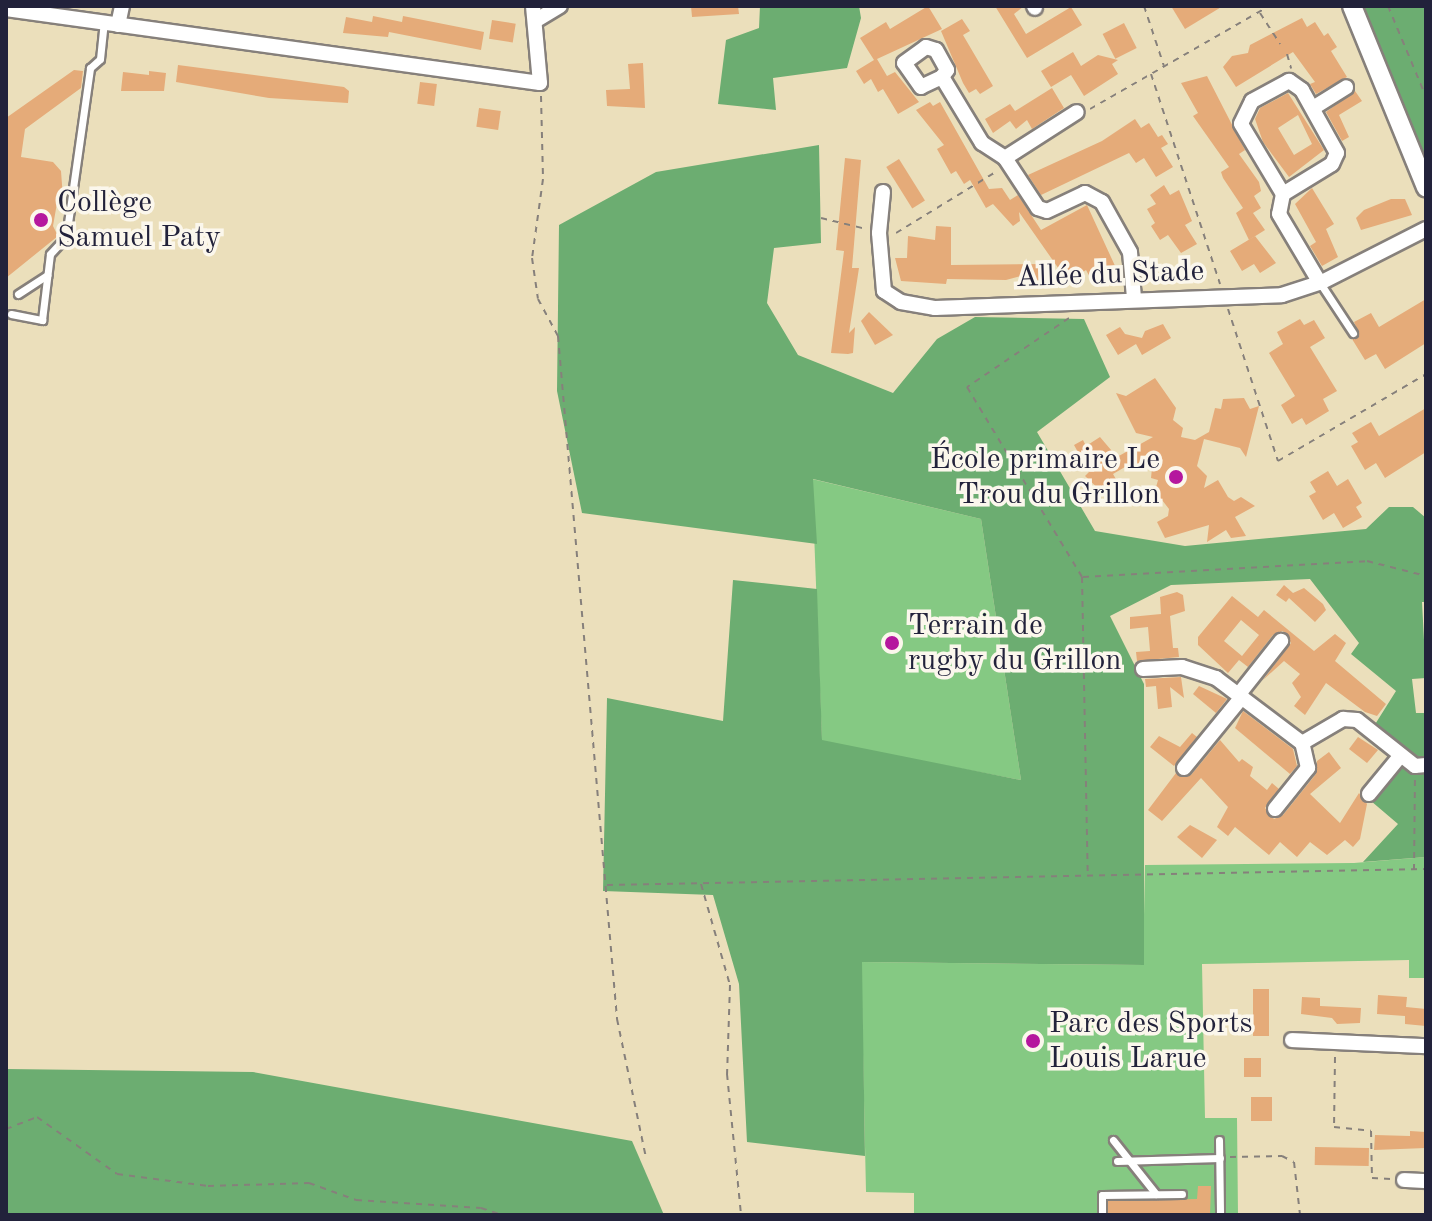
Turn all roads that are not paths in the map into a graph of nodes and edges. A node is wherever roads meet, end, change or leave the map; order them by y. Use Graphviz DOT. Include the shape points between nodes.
graph roads {
  1 [pos="122,6"];
  2 [pos="560,6"];
  3 [pos="1352,6"];
  4 [pos="6,9"];
  5 [pos="534,14"];
  6 [pos="111,24"];
  7 [pos="942,77"];
  8 [pos="1346,87"];
  9 [pos="1313,108"];
  10 [pos="1077,112"];
  11 [pos="1007,161"];
  12 [pos="1426,187"];
  13 [pos="883,192"];
  14 [pos="1283,194"];
  15 [pos="1426,229"];
  16 [pos="879,233"];
  17 [pos="896,233"];
  18 [pos="47,275"];
  19 [pos="1320,283"];
  20 [pos="18,294"];
  21 [pos="1134,298"];
  22 [pos="11,314"];
  23 [pos="1353,333"];
  24 [pos="1281,641"];
  25 [pos="1143,669"];
  26 [pos="1240,696"];
  27 [pos="1302,743"];
  28 [pos="1401,755"];
  29 [pos="1420,766"];
  30 [pos="1184,768"];
  31 [pos="1369,794"];
  32 [pos="1275,809"];
  33 [pos="1292,1040"];
  34 [pos="1426,1046"];
  35 [pos="1113,1140"];
  36 [pos="1219,1140"];
  37 [pos="1220,1158"];
  38 [pos="1129,1160"];
  39 [pos="1117,1161"];
  40 [pos="1404,1180"];
  41 [pos="1426,1181"];
  42 [pos="1156,1194"];
  43 [pos="1182,1194"];
  44 [pos="1102,1215"];
  45 [pos="1220,1215"];
  1 -- 6 [label="street"];
  2 -- 5 [label="street"];
  3 -- 12 [label="street"];
  4 -- 6 [label="street"];
  5 -- 6 [label="street" via="540,83"];
  6 -- 18 [label="lane" via="100,59 90,68 66,237 50,254"];
  7 -- 11 [label="street" via="982,143"];
  8 -- 9 [label="street"];
  9 -- 14 [label="street" via="1337,158"];
  9 -- 14 [label="street" via="1296,85 1285,82 1252,101 1241,116 1244,133"];
  10 -- 11 [label="street"];
  11 -- 21 [label="street" via="1042,210 1085,193 1102,202 1130,252"];
  13 -- 16 [label="street, Allée du Stade"];
  14 -- 19 [label="street" via="1279,214"];
  15 -- 19 [label="street, Allée du Stade"];
  16 -- 17 [label="street"];
  16 -- 21 [label="street, Allée du Stade" via="884,291 901,302 935,308"];
  18 -- 20 [label="lane"];
  18 -- 22 [label="lane" via="42,320"];
  19 -- 21 [label="street, Allée du Stade" via="1282,295"];
  19 -- 23 [label="lane"];
  24 -- 26 [label="street"];
  25 -- 26 [label="street" via="1182,667 1216,678"];
  26 -- 27 [label="street"];
  26 -- 30 [label="street"];
  27 -- 28 [label="street" via="1352,717"];
  27 -- 32 [label="street" via="1308,768"];
  28 -- 29 [label="street"];
  28 -- 31 [label="street"];
  33 -- 34 [label="street"];
  35 -- 38 [label="lane"];
  36 -- 37 [label="lane"];
  37 -- 38 [label="lane"];
  37 -- 45 [label="lane"];
  38 -- 39 [label="lane"];
  38 -- 42 [label="lane"];
  40 -- 41 [label="street"];
  42 -- 43 [label="lane"];
  42 -- 44 [label="lane" via="1102,1195"];
}
